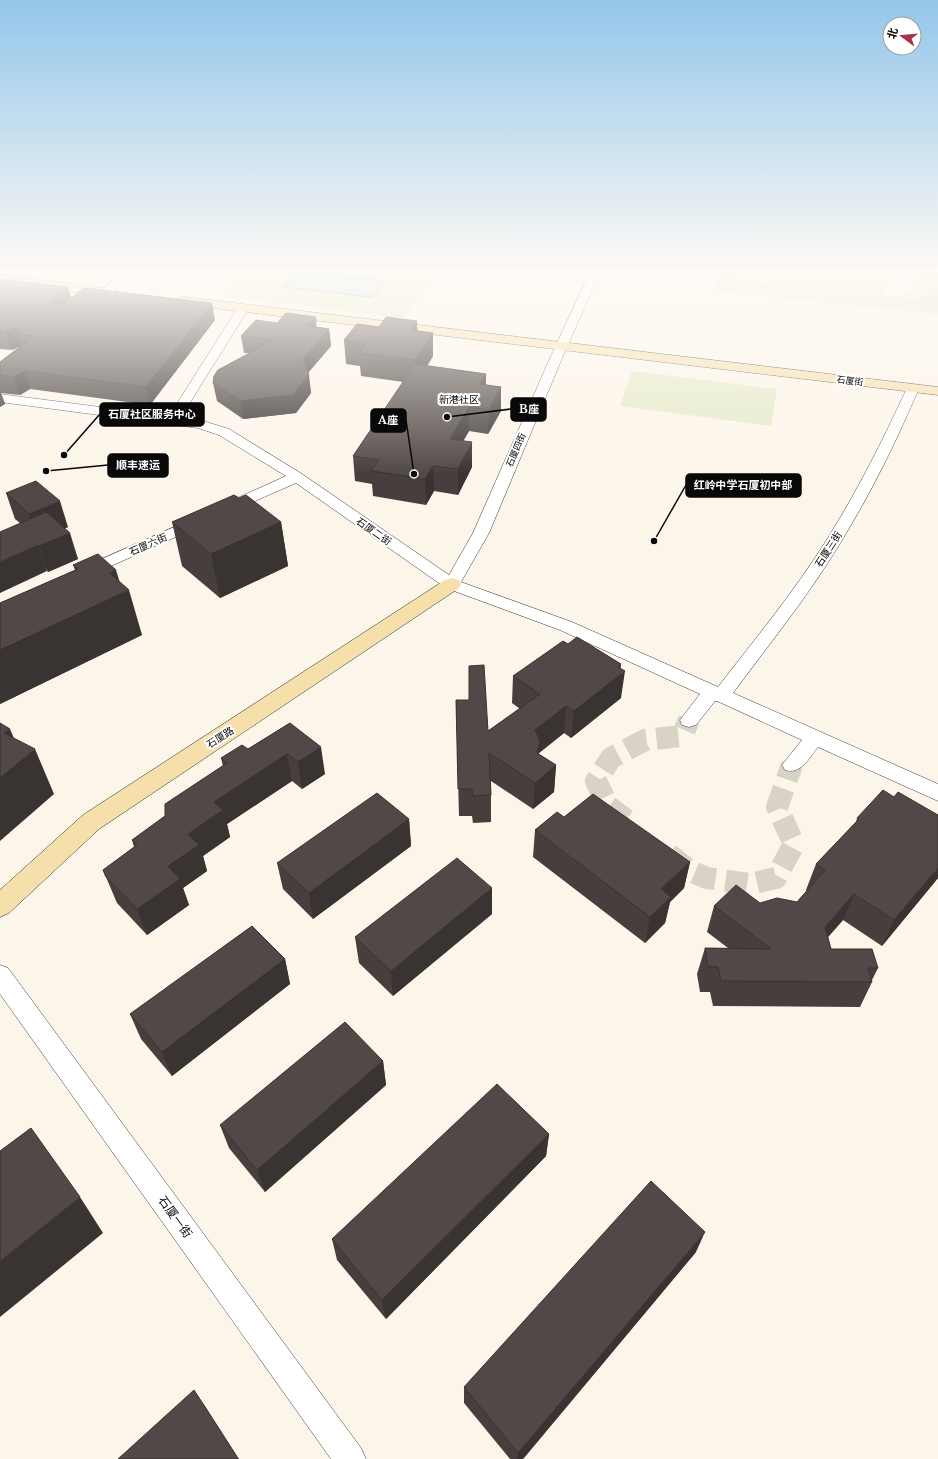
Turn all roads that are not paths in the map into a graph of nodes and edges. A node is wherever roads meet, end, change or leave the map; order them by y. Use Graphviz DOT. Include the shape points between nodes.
graph roads {
  1 [pos="224,338"];
  2 [pos="495,338"];
  3 [pos="565,338"];
  4 [pos="561,346"];
  5 [pos="913,388"];
  6 [pos="938,391"];
  7 [pos="0,398"];
  8 [pos="172,421"];
  9 [pos="297,477"];
  10 [pos="72,578"];
  11 [pos="452,584"];
  12 [pos="717,694"];
  13 [pos="689,720"];
  14 [pos="815,738"];
  15 [pos="792,765"];
  16 [pos="938,793"];
  17 [pos="0,906"];
  18 [pos="0,975"];
  19 [pos="350,1459"];
  1 -- 8 [label="street"];
  2 -- 4 [label="street, 石厦街"];
  3 -- 4 [label="street, 石厦四街"];
  4 -- 5 [label="street, 石厦街"];
  4 -- 11 [label="street, 石厦四街" via="481,533"];
  5 -- 6 [label="street, 石厦街"];
  5 -- 12 [label="street, 石厦三街" via="886,449 848,519 794,600"];
  7 -- 8 [label="street, 石厦二街"];
  8 -- 9 [label="street, 石厦二街" via="200,424 224,432"];
  9 -- 10 [label="street, 石厦六街"];
  9 -- 11 [label="street, 石厦二街"];
  11 -- 12 [label="street, 石厦二街" via="566,626"];
  11 -- 17 [label="street, 石厦路" via="91,822"];
  12 -- 13 [label="street, 石厦三街"];
  12 -- 14 [label="street, 石厦二街"];
  14 -- 15 [label="street"];
  14 -- 16 [label="street, 石厦二街"];
  18 -- 19 [label="street, 石厦一街"];
}
